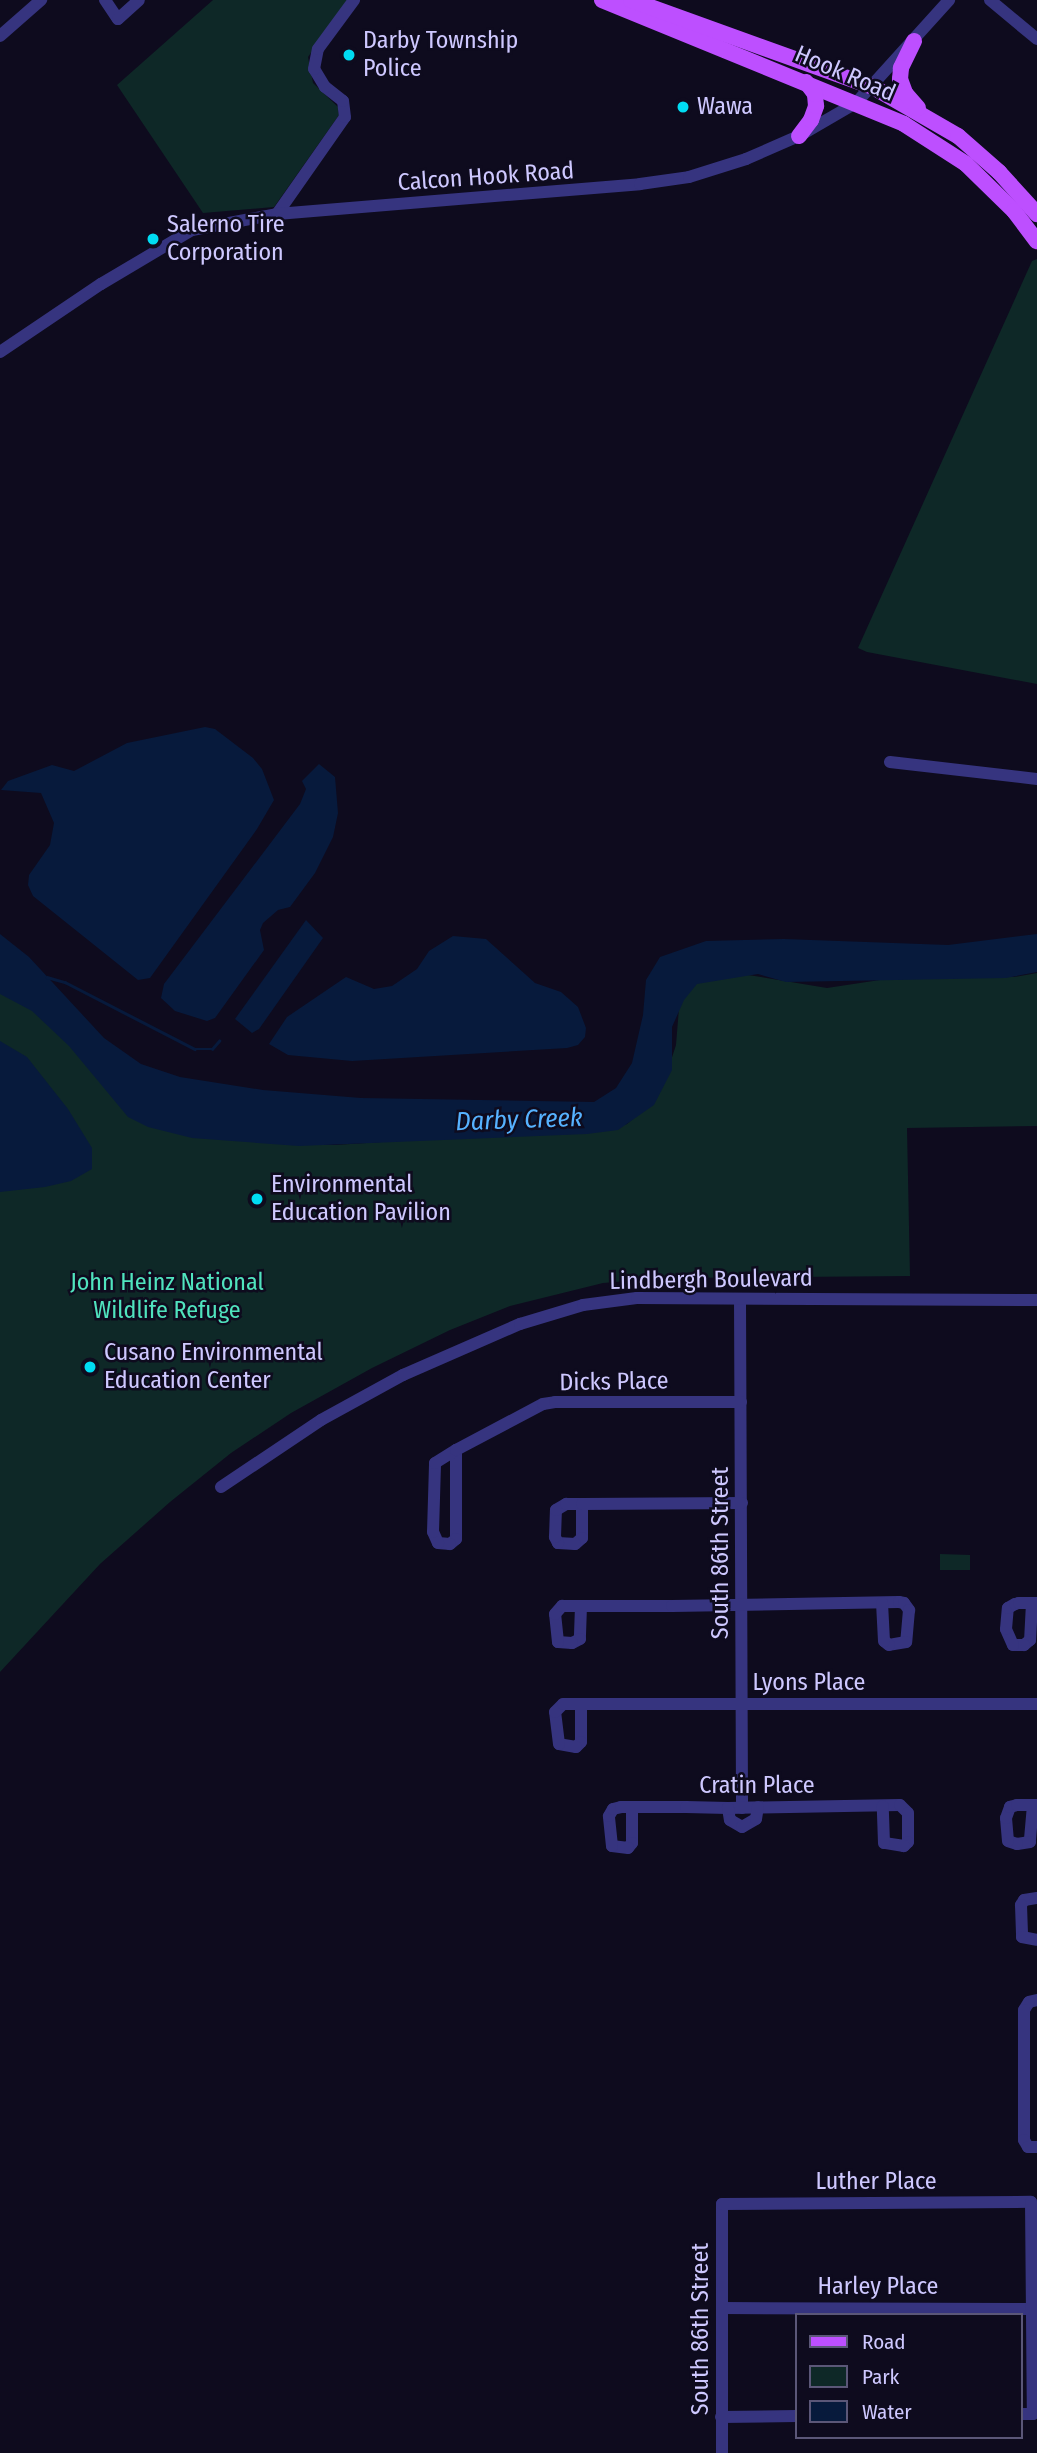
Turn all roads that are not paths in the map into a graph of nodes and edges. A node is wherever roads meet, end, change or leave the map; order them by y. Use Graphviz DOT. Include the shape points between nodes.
graph roads {
  1 [pos="41,0"];
  2 [pos="105,0"];
  3 [pos="139,0"];
  4 [pos="354,0"];
  5 [pos="602,0"];
  6 [pos="631,0"];
  7 [pos="949,0"];
  8 [pos="989,0"];
  9 [pos="0,36"];
  10 [pos="1037,39"];
  11 [pos="914,41"];
  12 [pos="806,82"];
  13 [pos="873,88"];
  14 [pos="856,103"];
  15 [pos="936,123"];
  16 [pos="799,136"];
  17 [pos="277,214"];
  18 [pos="1037,214"];
  19 [pos="1037,241"];
  20 [pos="0,352"];
  21 [pos="890,762"];
  22 [pos="1037,779"];
  23 [pos="740,1299"];
  24 [pos="1037,1300"];
  25 [pos="741,1402"];
  26 [pos="456,1450"];
  27 [pos="221,1487"];
  28 [pos="742,1503"];
  29 [pos="582,1504"];
  30 [pos="881,1603"];
  31 [pos="742,1604"];
  32 [pos="580,1605"];
  33 [pos="1037,1704"];
  34 [pos="743,1705"];
  35 [pos="581,1706"];
  36 [pos="883,1806"];
  37 [pos="632,1807"];
  38 [pos="758,1807"];
  39 [pos="728,1808"];
  40 [pos="742,1808"];
  41 [pos="1037,1898"];
  42 [pos="1037,1940"];
  43 [pos="1037,2000"];
  44 [pos="1037,2147"];
  45 [pos="722,2204"];
  46 [pos="722,2308"];
  47 [pos="1033,2309"];
  48 [pos="1027,2414"];
  49 [pos="796,2416"];
  50 [pos="721,2417"];
  51 [pos="722,2453"];
  1 -- 9 [label="street"];
  2 -- 3 [label="street" via="118,19"];
  4 -- 17 [label="street" via="318,49 313,69 325,87 343,101 345,117"];
  5 -- 12 [label="main road, Hook Road"];
  6 -- 13 [label="main road, Hook Road"];
  7 -- 11 [label="street, Calcon Hook Road"];
  8 -- 10 [label="street"];
  11 -- 13 [label="street, Calcon Hook Road"];
  11 -- 15 [label="main road" via="901,68 902,88"];
  12 -- 14 [label="main road, Hook Road"];
  12 -- 16 [label="main road" via="815,94 816,106"];
  13 -- 14 [label="street, Calcon Hook Road"];
  13 -- 15 [label="main road, Hook Road"];
  14 -- 16 [label="street, Calcon Hook Road"];
  14 -- 19 [label="main road, Hook Road" via="904,124 966,164"];
  15 -- 18 [label="main road, Hook Road" via="984,157"];
  16 -- 17 [label="street, Calcon Hook Road" via="746,159 672,179 572,192"];
  17 -- 20 [label="street, Calcon Hook Road" via="192,230"];
  21 -- 22 [label="street"];
  23 -- 24 [label="street, Lindbergh Boulevard"];
  23 -- 25 [label="street, South 86th Street"];
  23 -- 27 [label="street, Lindbergh Boulevard" via="637,1298 583,1304 520,1324 403,1375 321,1420"];
  25 -- 26 [label="street, Dicks Place" via="550,1403"];
  25 -- 28 [label="street, South 86th Street"];
  26 -- 26 [label="street, Dicks Place" via="434,1466 433,1532 438,1542 450,1544 456,1539"];
  28 -- 29 [label="street"];
  28 -- 31 [label="street, South 86th Street"];
  30 -- 31 [label="street"];
  31 -- 32 [label="street"];
  31 -- 34 [label="street, South 86th Street"];
  33 -- 34 [label="street, Lyons Place"];
  34 -- 35 [label="street, Lyons Place"];
  34 -- 40 [label="street, South 86th Street"];
  36 -- 38 [label="street, Cratin Place"];
  37 -- 39 [label="street, Cratin Place"];
  38 -- 39 [label="street" via="756,1819 742,1826 730,1820"];
  38 -- 40 [label="street, Cratin Place"];
  39 -- 40 [label="street, Cratin Place"];
  41 -- 42 [label="street" via="1020,1905 1022,1937"];
  43 -- 44 [label="street" via="1024,2010 1025,2144"];
  45 -- 46 [label="street, South 86th Street"];
  45 -- 47 [label="street, Luther Place" via="1030,2203"];
  46 -- 47 [label="street, Harley Place"];
  46 -- 50 [label="street, South 86th Street"];
  47 -- 48 [label="street"];
  49 -- 50 [label="street"];
  50 -- 51 [label="street, South 86th Street"];
}
